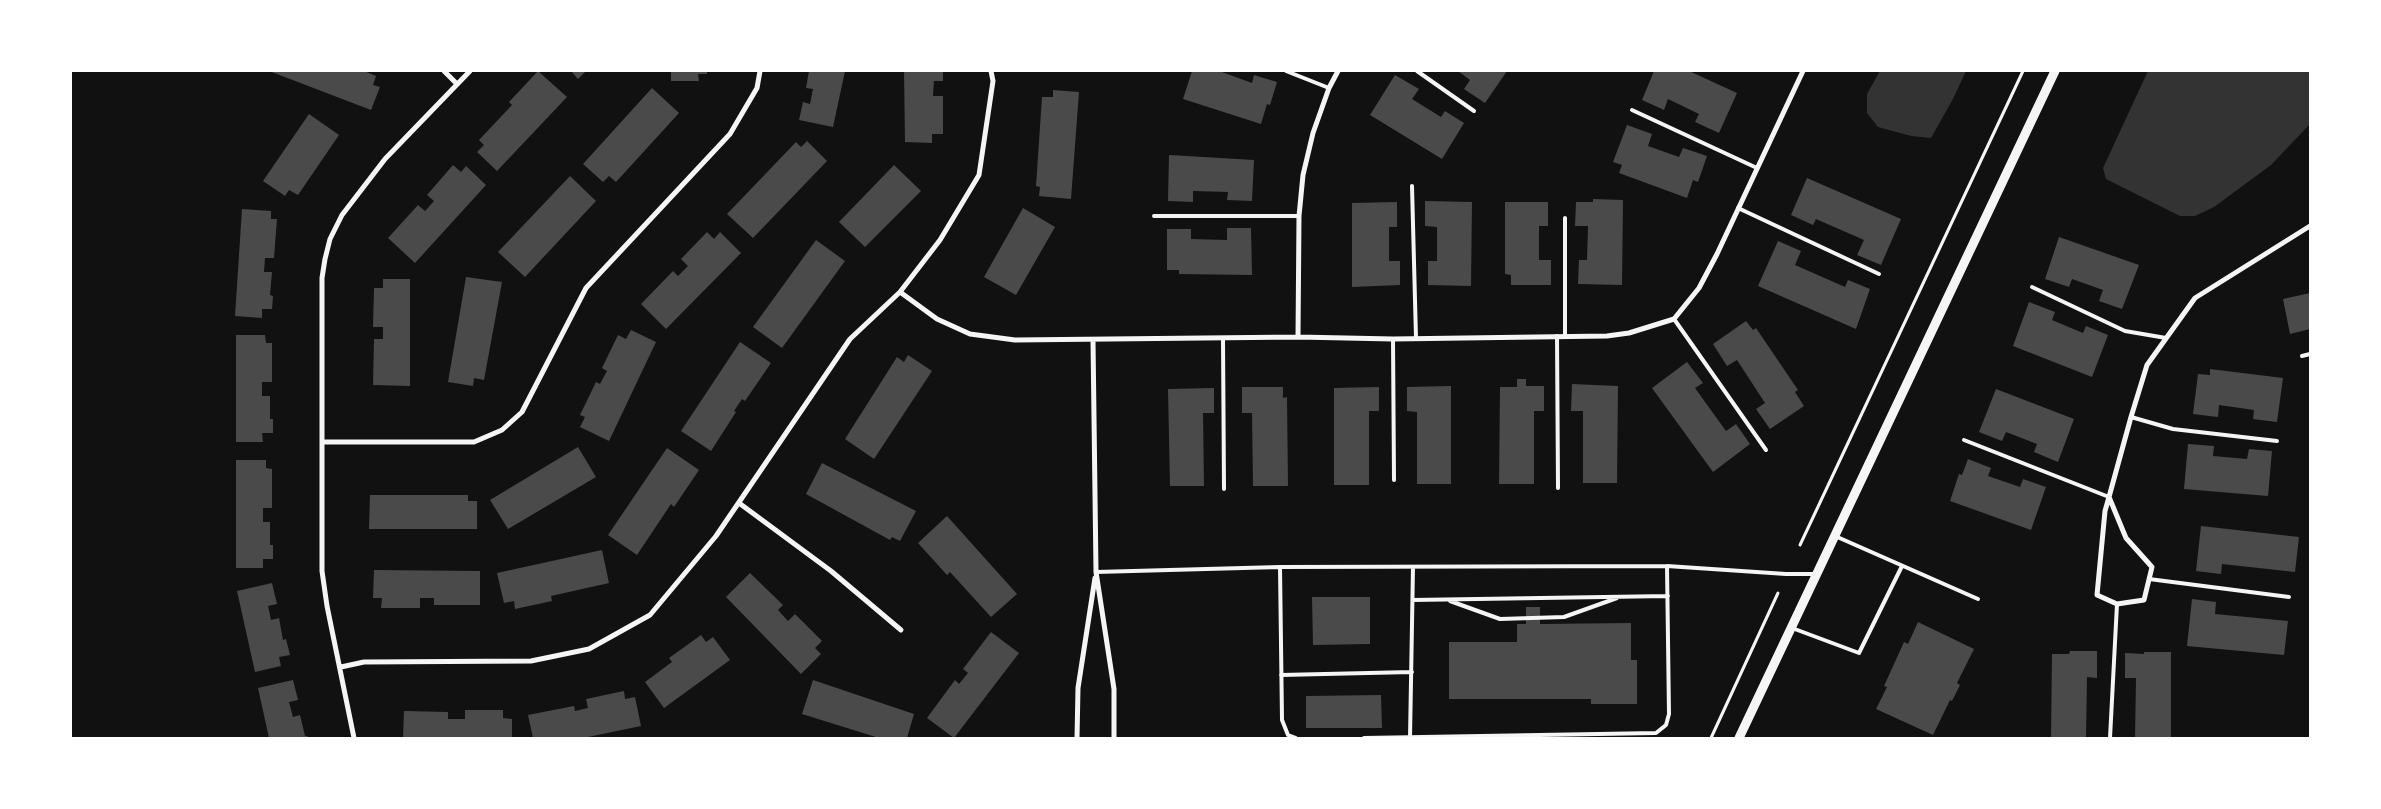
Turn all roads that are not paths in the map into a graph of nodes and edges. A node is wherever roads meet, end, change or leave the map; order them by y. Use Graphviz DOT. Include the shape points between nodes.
graph roads {
  1 [pos="444,71"];
  2 [pos="470,71"];
  3 [pos="760,71"];
  4 [pos="991,71"];
  5 [pos="1286,71"];
  6 [pos="1338,71"];
  7 [pos="1417,71"];
  8 [pos="1803,71"];
  9 [pos="2055,71"];
  10 [pos="457,84"];
  11 [pos="1329,88"];
  12 [pos="1632,110"];
  13 [pos="1474,111"];
  14 [pos="1757,168"];
  15 [pos="1412,186"];
  16 [pos="1738,208"];
  17 [pos="1154,216"];
  18 [pos="1299,216"];
  19 [pos="1565,218"];
  20 [pos="2310,226"];
  21 [pos="1879,274"];
  22 [pos="2032,287"];
  23 [pos="900,292"];
  24 [pos="1674,319"];
  25 [pos="1558,336"];
  26 [pos="1565,336"];
  27 [pos="1298,337"];
  28 [pos="1223,338"];
  29 [pos="1416,338"];
  30 [pos="2166,338"];
  31 [pos="1393,339"];
  32 [pos="1093,340"];
  33 [pos="2310,354"];
  34 [pos="2302,356"];
  35 [pos="2132,417"];
  36 [pos="1964,440"];
  37 [pos="2277,441"];
  38 [pos="322,442"];
  39 [pos="1766,450"];
  40 [pos="1394,480"];
  41 [pos="1558,488"];
  42 [pos="1224,489"];
  43 [pos="2109,497"];
  44 [pos="739,503"];
  45 [pos="1834,536"];
  46 [pos="1667,566"];
  47 [pos="1902,566"];
  48 [pos="1280,567"];
  49 [pos="1413,567"];
  50 [pos="1096,572"];
  51 [pos="1817,574"];
  52 [pos="2149,579"];
  53 [pos="1621,596"];
  54 [pos="1668,596"];
  55 [pos="2289,597"];
  56 [pos="1978,599"];
  57 [pos="1413,600"];
  58 [pos="1445,600"];
  59 [pos="2117,604"];
  60 [pos="1792,627"];
  61 [pos="900,630"];
  62 [pos="341,667"];
  63 [pos="1412,672"];
  64 [pos="1282,675"];
  65 [pos="1410,737"];
  66 [pos="354,738"];
  67 [pos="1077,738"];
  68 [pos="1114,738"];
  69 [pos="1296,738"];
  70 [pos="1364,738"];
  71 [pos="1739,738"];
  72 [pos="2110,738"];
  1 -- 10 [label="street"];
  2 -- 10 [label="street"];
  3 -- 38 [label="street" via="757,88 730,134 586,288 522,412 508,425 474,442"];
  4 -- 23 [label="street" via="993,81 979,175 940,240"];
  5 -- 11 [label="lane"];
  6 -- 11 [label="street"];
  7 -- 13 [label="lane"];
  8 -- 14 [label="street"];
  9 -- 45 [label="street"];
  10 -- 38 [label="street" via="385,159 342,215 330,239 322,278"];
  11 -- 18 [label="street" via="1303,175"];
  12 -- 14 [label="lane"];
  14 -- 16 [label="street"];
  15 -- 29 [label="lane"];
  16 -- 21 [label="lane"];
  16 -- 24 [label="street" via="1699,288"];
  17 -- 18 [label="lane"];
  18 -- 27 [label="street"];
  19 -- 26 [label="lane"];
  20 -- 30 [label="street" via="2195,298"];
  22 -- 30 [label="lane" via="2125,330"];
  23 -- 32 [label="street" via="936,319 970,334 1015,340"];
  23 -- 44 [label="street" via="850,339"];
  24 -- 26 [label="street" via="1629,333"];
  24 -- 39 [label="lane"];
  25 -- 26 [label="street"];
  25 -- 29 [label="street"];
  25 -- 41 [label="lane"];
  27 -- 28 [label="street"];
  27 -- 31 [label="street"];
  28 -- 32 [label="street"];
  28 -- 42 [label="lane"];
  29 -- 31 [label="street"];
  30 -- 35 [label="street" via="2147,365"];
  31 -- 40 [label="lane"];
  32 -- 50 [label="street"];
  33 -- 34 [label="lane"];
  35 -- 37 [label="lane" via="2173,429"];
  35 -- 43 [label="street"];
  36 -- 43 [label="lane"];
  38 -- 62 [label="street" via="322,572"];
  43 -- 52 [label="street" via="2126,538 2152,567"];
  43 -- 59 [label="street" via="2097,595"];
  44 -- 61 [label="street" via="831,571"];
  44 -- 62 [label="street" via="716,536 650,615 589,649 531,661 364,662"];
  45 -- 47 [label="lane"];
  45 -- 51 [label="street"];
  46 -- 49 [label="lane"];
  46 -- 51 [label="lane"];
  46 -- 54 [label="lane"];
  47 -- 56 [label="lane"];
  47 -- 60 [label="lane" via="1859,653"];
  48 -- 49 [label="lane"];
  48 -- 50 [label="lane"];
  48 -- 64 [label="lane"];
  49 -- 57 [label="lane"];
  50 -- 67 [label="street" via="1078,688"];
  50 -- 68 [label="street" via="1114,690"];
  51 -- 60 [label="street"];
  52 -- 55 [label="lane"];
  52 -- 59 [label="street" via="2144,600"];
  53 -- 54 [label="lane"];
  53 -- 58 [label="lane"];
  53 -- 58 [label="lane" via="1564,616 1500,618"];
  54 -- 65 [label="lane" via="1669,714 1666,725 1656,733"];
  57 -- 58 [label="lane"];
  57 -- 63 [label="lane"];
  59 -- 72 [label="lane"];
  60 -- 71 [label="street"];
  62 -- 66 [label="street"];
  63 -- 64 [label="lane"];
  63 -- 65 [label="lane"];
  64 -- 69 [label="lane" via="1282,720 1288,735"];
  65 -- 70 [label="lane"];
}
